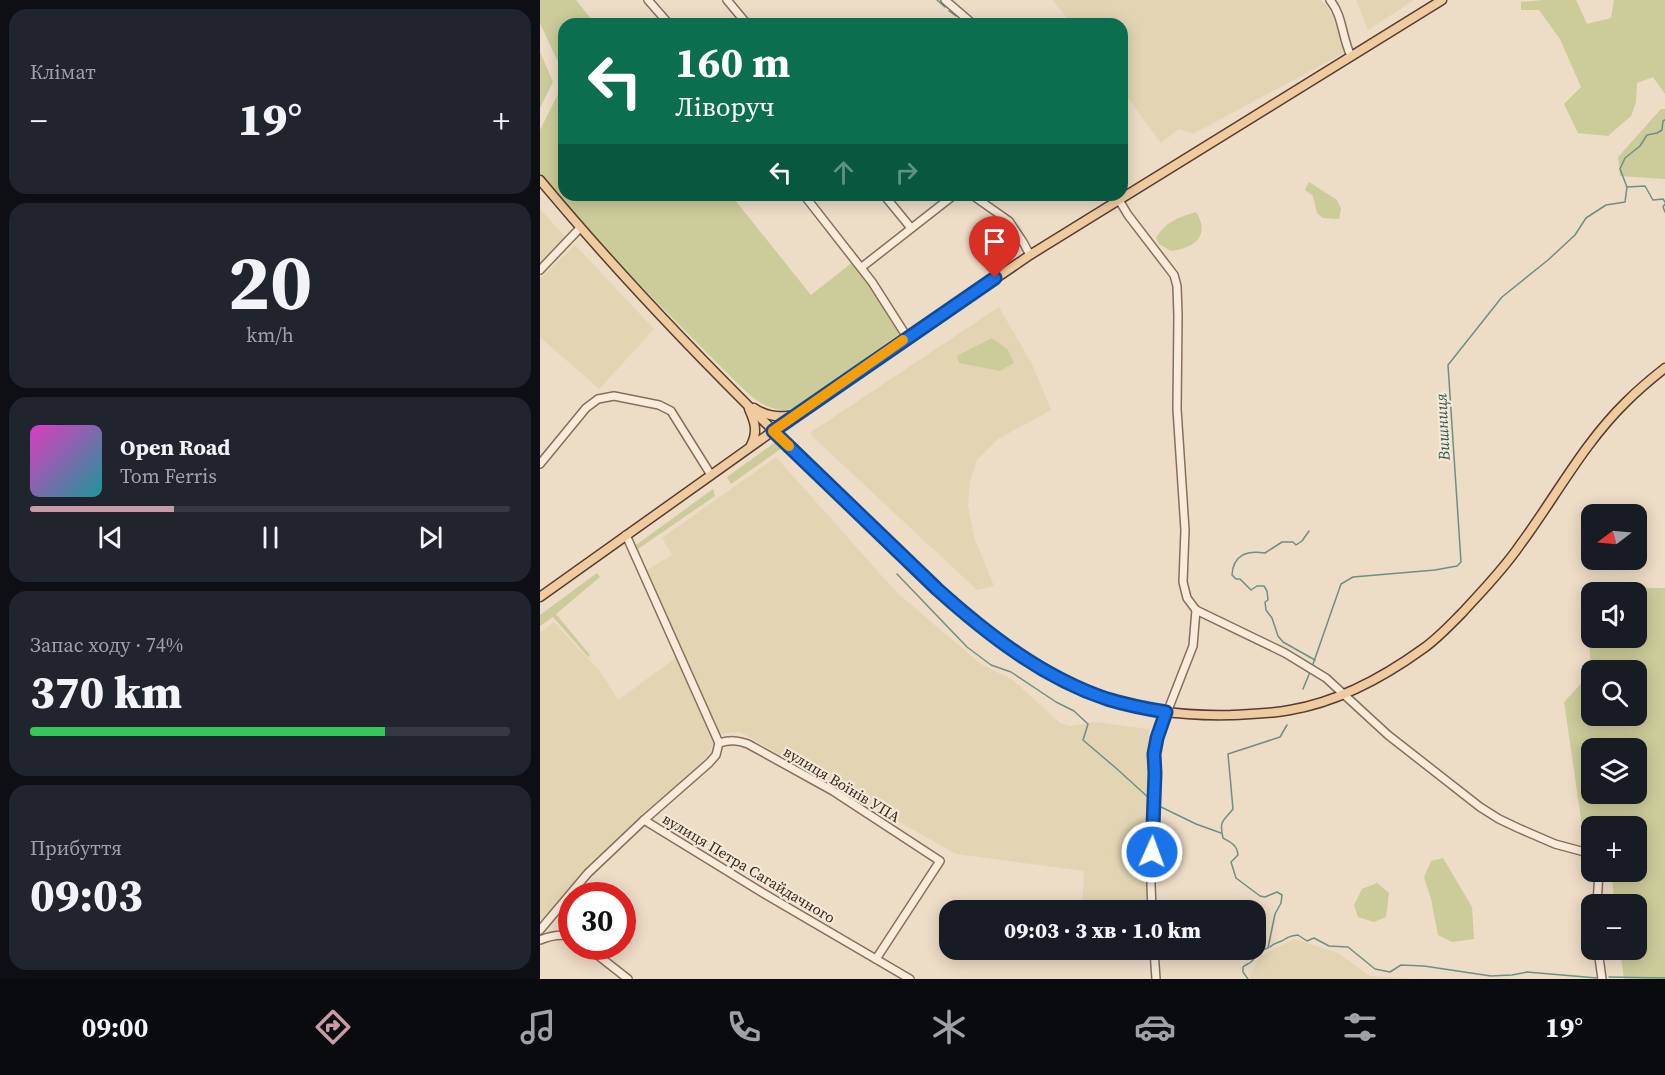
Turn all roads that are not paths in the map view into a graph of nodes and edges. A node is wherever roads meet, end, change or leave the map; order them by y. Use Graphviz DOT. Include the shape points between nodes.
graph roads {
  1 [pos="648,0"];
  2 [pos="727,0"];
  3 [pos="945,0"];
  4 [pos="1330,0"];
  5 [pos="1442,0"];
  6 [pos="664,18"];
  7 [pos="742,18"];
  8 [pos="966,18"];
  9 [pos="1351,56"];
  10 [pos="540,180"];
  11 [pos="1128,190"];
  12 [pos="809,201"];
  13 [pos="889,201"];
  14 [pos="946,201"];
  15 [pos="981,201"];
  16 [pos="1111,201"];
  17 [pos="1119,201"];
  18 [pos="580,228"];
  19 [pos="911,228"];
  20 [pos="1030,255"];
  21 [pos="862,267"];
  22 [pos="540,270"];
  23 [pos="908,337"];
  24 [pos="1665,368"];
  25 [pos="744,401"];
  26 [pos="796,415"];
  27 [pos="773,431"];
  28 [pos="747,449"];
  29 [pos="540,464"];
  30 [pos="711,476"];
  31 [pos="626,535"];
  32 [pos="540,597"];
  33 [pos="1196,610"];
  34 [pos="1344,694"];
  35 [pos="1166,712"];
  36 [pos="719,743"];
  37 [pos="644,820"];
  38 [pos="1581,851"];
  39 [pos="1152,900"];
  40 [pos="540,930"];
  41 [pos="558,936"];
  42 [pos="540,940"];
  43 [pos="876,959"];
  44 [pos="604,960"];
  45 [pos="1155,960"];
  46 [pos="1599,960"];
  47 [pos="628,979"];
  48 [pos="910,979"];
  49 [pos="1156,979"];
  50 [pos="1602,979"];
  1 -- 6 [label="street"];
  2 -- 7 [label="street"];
  3 -- 8 [label="street"];
  4 -- 9 [label="street" via="1339,15"];
  5 -- 9 [label="main road"];
  9 -- 11 [label="main road"];
  10 -- 18 [label="main road"];
  12 -- 21 [label="street"];
  13 -- 19 [label="street"];
  14 -- 19 [label="street"];
  15 -- 20 [label="street" via="1009,221"];
  16 -- 20 [label="main road"];
  17 -- 33 [label="street" via="1174,275 1177,286 1177,409 1185,530 1183,582 1187,598"];
  18 -- 22 [label="street"];
  18 -- 25 [label="main road"];
  19 -- 21 [label="street"];
  20 -- 23 [label="main road"];
  21 -- 23 [label="street"];
  23 -- 26 [label="main road"];
  24 -- 34 [label="main road" via="1624,403 1595,437 1519,547 1454,621 1402,663"];
  25 -- 26 [label="main road" via="766,414"];
  25 -- 27 [label="main road"];
  25 -- 28 [label="main road" via="756,432"];
  26 -- 27 [label="main road"];
  27 -- 28 [label="main road"];
  27 -- 35 [label="main road" via="937,589 1013,651 1083,690"];
  28 -- 30 [label="main road"];
  29 -- 30 [label="street" via="586,408 602,398 619,397 665,407"];
  30 -- 31 [label="main road"];
  31 -- 32 [label="main road"];
  31 -- 36 [label="street"];
  33 -- 34 [label="street" via="1285,653"];
  33 -- 35 [label="street" via="1193,646"];
  34 -- 35 [label="main road" via="1314,705 1273,712"];
  34 -- 38 [label="street" via="1388,735 1480,807 1518,828"];
  35 -- 39 [label="street" via="1154,754"];
  36 -- 37 [label="street" via="709,763"];
  36 -- 43 [label="street, вулиця Воїнів УПА" via="733,740 748,744 834,791 940,861"];
  37 -- 40 [label="street, вулиця Петра Сагайдачного" via="588,873"];
  37 -- 43 [label="street, вулиця Петра Сагайдачного"];
  41 -- 42 [label="street"];
  43 -- 48 [label="street, вулиця Петра Сагайдачного"];
  44 -- 47 [label="street"];
  45 -- 49 [label="street"];
  46 -- 50 [label="street"];
}
